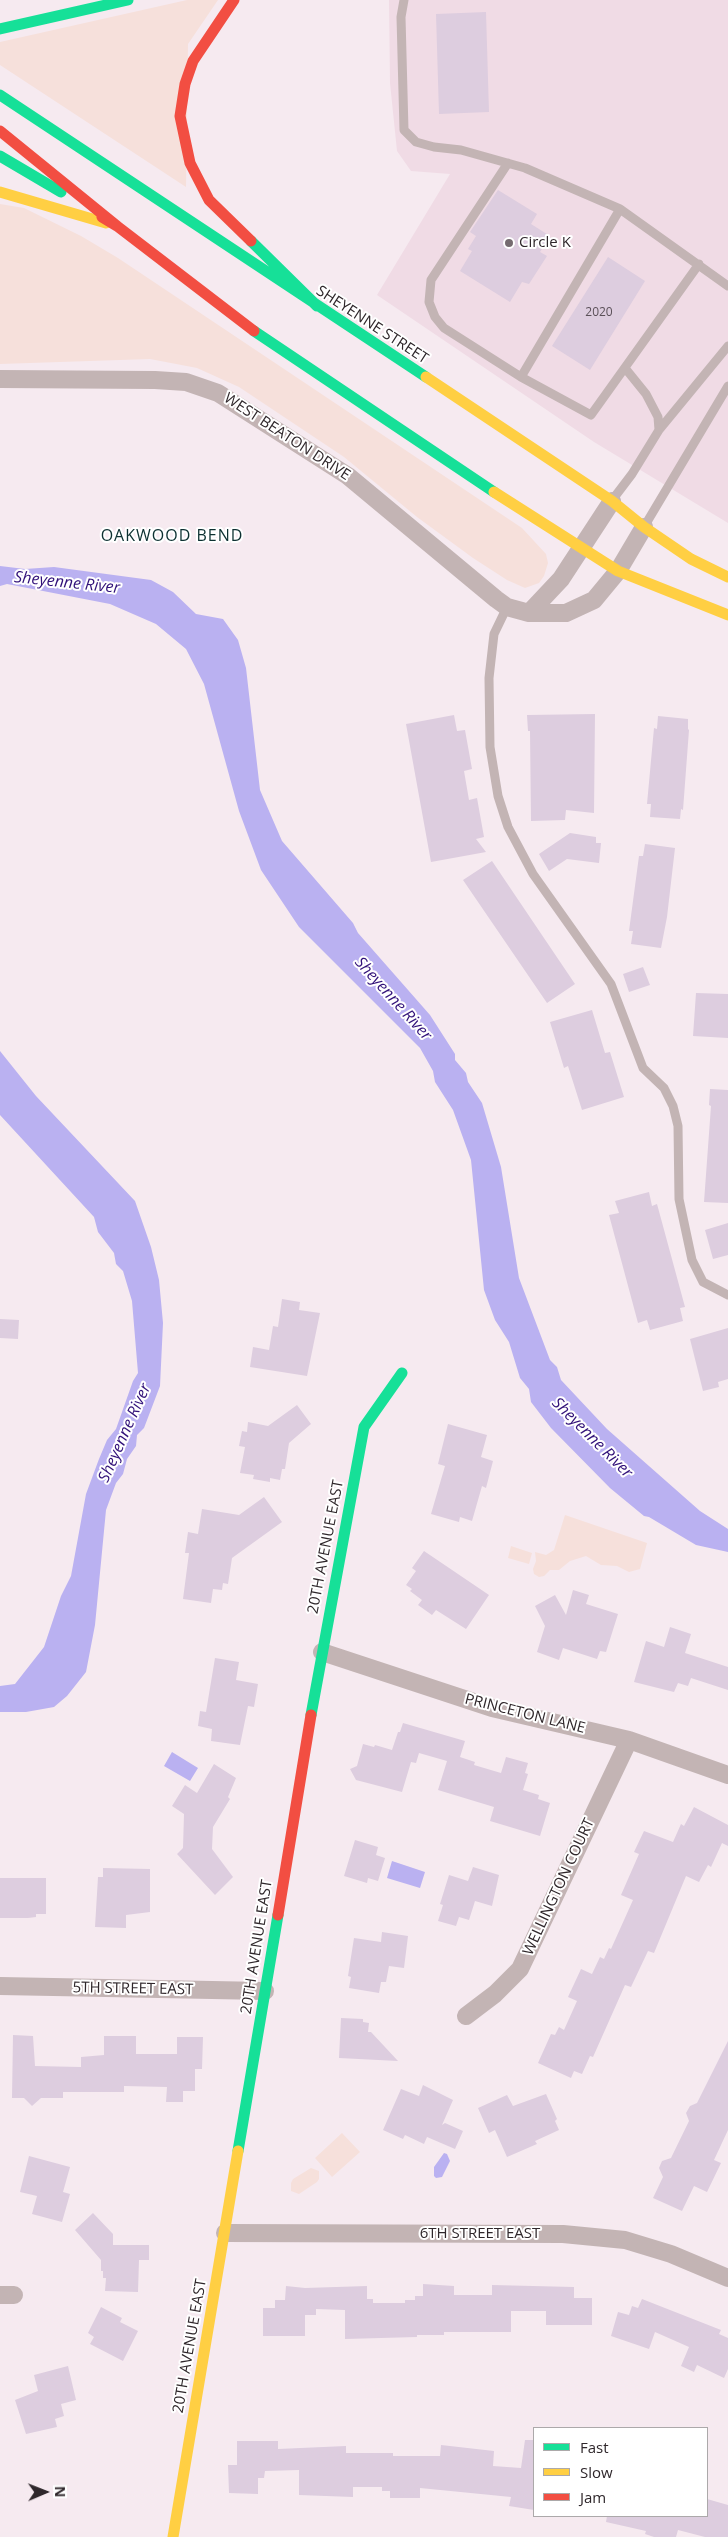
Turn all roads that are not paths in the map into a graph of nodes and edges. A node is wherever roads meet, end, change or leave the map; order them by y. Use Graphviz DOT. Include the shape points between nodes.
graph roads {
  1 [pos="128,0"];
  2 [pos="234,0"];
  3 [pos="404,0"];
  4 [pos="0,29"];
  5 [pos="0,95"];
  6 [pos="0,130"];
  7 [pos="0,156"];
  8 [pos="508,163"];
  9 [pos="0,192"];
  10 [pos="620,209"];
  11 [pos="117,226"];
  12 [pos="699,264"];
  13 [pos="728,286"];
  14 [pos="317,306"];
  15 [pos="728,346"];
  16 [pos="625,368"];
  17 [pos="521,377"];
  18 [pos="0,379"];
  19 [pos="728,386"];
  20 [pos="659,430"];
  21 [pos="612,501"];
  22 [pos="644,527"];
  23 [pos="581,547"];
  24 [pos="618,571"];
  25 [pos="728,577"];
  26 [pos="507,607"];
  27 [pos="529,613"];
  28 [pos="728,615"];
  29 [pos="728,1295"];
  30 [pos="402,1373"];
  31 [pos="322,1652"];
  32 [pos="629,1740"];
  33 [pos="728,1775"];
  34 [pos="0,1986"];
  35 [pos="265,1991"];
  36 [pos="466,2016"];
  37 [pos="225,2233"];
  38 [pos="727,2275"];
  39 [pos="173,2537"];
  1 -- 4 [label="main road"];
  2 -- 14 [label="main road" via="193,61 187,76 180,116 184,141 190,163 209,200"];
  3 -- 8 [label="lane" via="401,17 404,130 416,142"];
  5 -- 14 [label="main road, SHEYENNE STREET"];
  6 -- 11 [label="main road"];
  7 -- 11 [label="main road"];
  8 -- 10 [label="lane"];
  8 -- 17 [label="lane" via="431,280 429,302 444,328"];
  9 -- 11 [label="main road"];
  10 -- 12 [label="lane"];
  10 -- 17 [label="lane"];
  11 -- 23 [label="main road" via="242,323"];
  12 -- 13 [label="lane"];
  12 -- 16 [label="lane"];
  14 -- 21 [label="main road, SHEYENNE STREET"];
  15 -- 20 [label="lane"];
  16 -- 17 [label="lane" via="591,415"];
  16 -- 20 [label="lane" via="646,394 658,418"];
  18 -- 26 [label="street, WEST BEATON DRIVE" via="155,380 186,382 218,393 348,476"];
  19 -- 22 [label="lane"];
  20 -- 21 [label="lane"];
  21 -- 22 [label="main road, SHEYENNE STREET"];
  21 -- 23 [label="street"];
  22 -- 24 [label="street, WEST BEATON DRIVE"];
  22 -- 25 [label="main road, SHEYENNE STREET" via="691,559"];
  23 -- 24 [label="main road"];
  23 -- 27 [label="street" via="561,579"];
  24 -- 27 [label="street, WEST BEATON DRIVE" via="594,600 566,612"];
  24 -- 28 [label="main road"];
  26 -- 27 [label="street, WEST BEATON DRIVE"];
  26 -- 29 [label="lane" via="494,634 489,678 490,747 498,796 508,827 533,874 611,984 643,1068 664,1088 673,1106 678,1126 679,1199 692,1260 703,1282"];
  30 -- 31 [label="main road, 20TH AVENUE EAST" via="364,1427"];
  31 -- 32 [label="street, PRINCETON LANE" via="492,1708"];
  31 -- 35 [label="main road, 20TH AVENUE EAST"];
  32 -- 33 [label="street, PRINCETON LANE"];
  32 -- 36 [label="street, WELLINGTON COURT" via="520,1969"];
  34 -- 35 [label="street, 5TH STREET EAST"];
  35 -- 37 [label="main road, 20TH AVENUE EAST"];
  37 -- 38 [label="street, 6TH STREET EAST" via="563,2234 625,2240"];
  37 -- 39 [label="main road, 20TH AVENUE EAST"];
}
